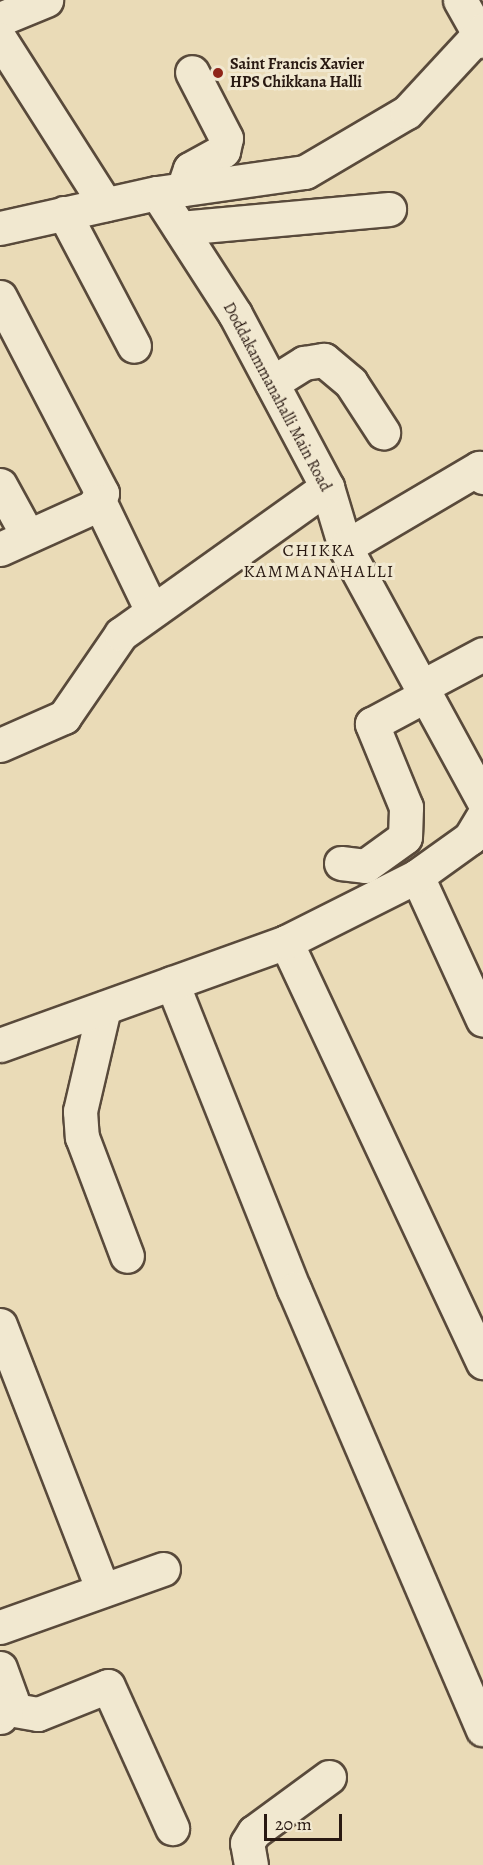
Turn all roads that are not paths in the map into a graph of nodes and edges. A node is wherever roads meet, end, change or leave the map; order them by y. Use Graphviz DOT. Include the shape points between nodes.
graph roads {
  1 [pos="46,0"];
  2 [pos="460,0"];
  3 [pos="0,19"];
  4 [pos="482,34"];
  5 [pos="5,55"];
  6 [pos="192,72"];
  7 [pos="170,191"];
  8 [pos="105,204"];
  9 [pos="389,209"];
  10 [pos="64,213"];
  11 [pos="0,228"];
  12 [pos="180,228"];
  13 [pos="0,297"];
  14 [pos="134,346"];
  15 [pos="272,383"];
  16 [pos="383,432"];
  17 [pos="483,477"];
  18 [pos="0,485"];
  19 [pos="327,487"];
  20 [pos="99,501"];
  21 [pos="14,543"];
  22 [pos="345,547"];
  23 [pos="151,609"];
  24 [pos="483,654"];
  25 [pos="423,691"];
  26 [pos="0,745"];
  27 [pos="483,800"];
  28 [pos="483,816"];
  29 [pos="341,863"];
  30 [pos="417,876"];
  31 [pos="286,942"];
  32 [pos="172,983"];
  33 [pos="104,1008"];
  34 [pos="483,1020"];
  35 [pos="0,1045"];
  36 [pos="127,1256"];
  37 [pos="0,1325"];
  38 [pos="483,1362"];
  39 [pos="163,1569"];
  40 [pos="104,1590"];
  41 [pos="0,1628"];
  42 [pos="0,1668"];
  43 [pos="4,1713"];
  44 [pos="483,1730"];
  45 [pos="329,1777"];
  46 [pos="172,1828"];
  47 [pos="251,1865"];
  1 -- 3 [label="street"];
  2 -- 4 [label="street"];
  4 -- 7 [label="street" via="407,112 305,172"];
  5 -- 8 [label="street"];
  6 -- 7 [label="street" via="226,138 222,151 190,169"];
  7 -- 8 [label="street"];
  7 -- 12 [label="street, Doddakammanahalli Main Road"];
  8 -- 10 [label="street"];
  9 -- 12 [label="street"];
  10 -- 11 [label="street"];
  10 -- 14 [label="street"];
  12 -- 15 [label="street, Doddakammanahalli Main Road" via="235,314"];
  13 -- 20 [label="street" via="100,484"];
  15 -- 16 [label="street" via="304,363 324,360 351,384"];
  15 -- 19 [label="street, Doddakammanahalli Main Road"];
  17 -- 22 [label="street" via="479,468"];
  18 -- 21 [label="street"];
  19 -- 22 [label="street, Doddakammanahalli Main Road"];
  19 -- 23 [label="street"];
  20 -- 21 [label="street"];
  20 -- 23 [label="street"];
  22 -- 25 [label="street, Doddakammanahalli Main Road"];
  23 -- 26 [label="street" via="121,634 64,717"];
  24 -- 25 [label="street"];
  25 -- 27 [label="street, Doddakammanahalli Main Road"];
  25 -- 29 [label="street" via="372,724 406,807 405,837 365,866"];
  28 -- 30 [label="street" via="470,838"];
  30 -- 31 [label="street"];
  30 -- 34 [label="street"];
  31 -- 32 [label="street"];
  31 -- 38 [label="street"];
  32 -- 33 [label="street"];
  32 -- 44 [label="street" via="294,1289"];
  33 -- 35 [label="street"];
  33 -- 36 [label="street" via="80,1112 82,1137"];
  37 -- 40 [label="street"];
  39 -- 40 [label="street"];
  40 -- 41 [label="street"];
  42 -- 43 [label="street" via="11,1700"];
  43 -- 46 [label="street" via="38,1714 108,1686"];
  45 -- 47 [label="street" via="254,1832 247,1843"];
}
